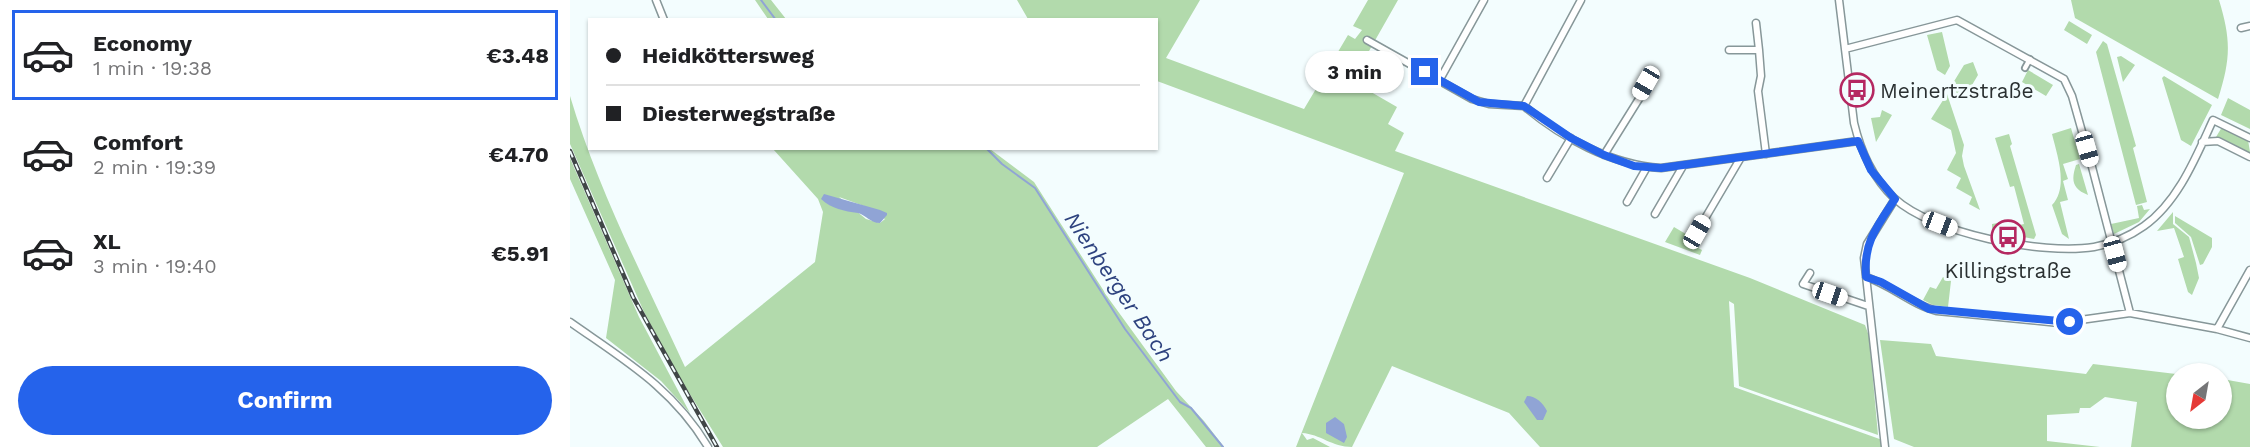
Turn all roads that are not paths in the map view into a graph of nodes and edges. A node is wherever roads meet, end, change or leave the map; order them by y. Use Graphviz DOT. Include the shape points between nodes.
graph roads {
  1 [pos="656,0"];
  2 [pos="1484,0"];
  3 [pos="1581,0"];
  4 [pos="1839,0"];
  5 [pos="663,18"];
  6 [pos="1756,23"];
  7 [pos="2250,26"];
  8 [pos="2241,28"];
  9 [pos="1367,40"];
  10 [pos="1845,49"];
  11 [pos="1729,50"];
  12 [pos="1759,50"];
  13 [pos="2030,59"];
  14 [pos="2025,68"];
  15 [pos="1652,78"];
  16 [pos="1439,81"];
  17 [pos="1524,106"];
  18 [pos="1571,138"];
  19 [pos="2250,138"];
  20 [pos="1858,141"];
  21 [pos="2202,142"];
  22 [pos="1766,154"];
  23 [pos="1604,155"];
  24 [pos="2250,157"];
  25 [pos="1740,159"];
  26 [pos="1683,166"];
  27 [pos="1647,167"];
  28 [pos="1547,178"];
  29 [pos="1895,199"];
  30 [pos="1627,202"];
  31 [pos="1655,214"];
  32 [pos="1697,232"];
  33 [pos="2111,242"];
  34 [pos="2250,270"];
  35 [pos="1809,273"];
  36 [pos="1866,277"];
  37 [pos="1868,306"];
  38 [pos="2130,313"];
  39 [pos="570,321"];
  40 [pos="2217,329"];
  41 [pos="2250,338"];
  42 [pos="708,447"];
  43 [pos="1885,447"];
  1 -- 5 [label="street"];
  2 -- 16 [label="street"];
  3 -- 17 [label="street"];
  4 -- 10 [label="street"];
  6 -- 12 [label="street"];
  7 -- 8 [label="street"];
  9 -- 16 [label="street"];
  10 -- 13 [label="street" via="1957,20"];
  10 -- 20 [label="street"];
  11 -- 12 [label="street"];
  12 -- 22 [label="street" via="1758,91"];
  13 -- 14 [label="street"];
  13 -- 33 [label="street" via="2064,79 2072,96"];
  15 -- 23 [label="street"];
  16 -- 17 [label="street" via="1479,102"];
  17 -- 18 [label="street"];
  18 -- 23 [label="street"];
  18 -- 28 [label="street"];
  19 -- 21 [label="street" via="2213,120"];
  20 -- 22 [label="street"];
  20 -- 29 [label="street" via="1871,170"];
  21 -- 24 [label="street" via="2218,141"];
  21 -- 33 [label="street" via="2176,191 2156,216 2133,233"];
  22 -- 25 [label="street"];
  23 -- 27 [label="street"];
  25 -- 26 [label="street"];
  25 -- 32 [label="street"];
  26 -- 27 [label="street"];
  26 -- 31 [label="street"];
  27 -- 30 [label="street"];
  29 -- 33 [label="street" via="1918,215 1975,235 2060,249 2091,248"];
  29 -- 36 [label="street" via="1868,244 1864,258"];
  33 -- 38 [label="street"];
  34 -- 40 [label="street"];
  35 -- 37 [label="street" via="1803,284"];
  36 -- 37 [label="street"];
  36 -- 38 [label="street" via="1937,311 2060,323"];
  37 -- 43 [label="street"];
  38 -- 40 [label="street"];
  39 -- 42 [label="street" via="672,397"];
  40 -- 41 [label="street"];
}
